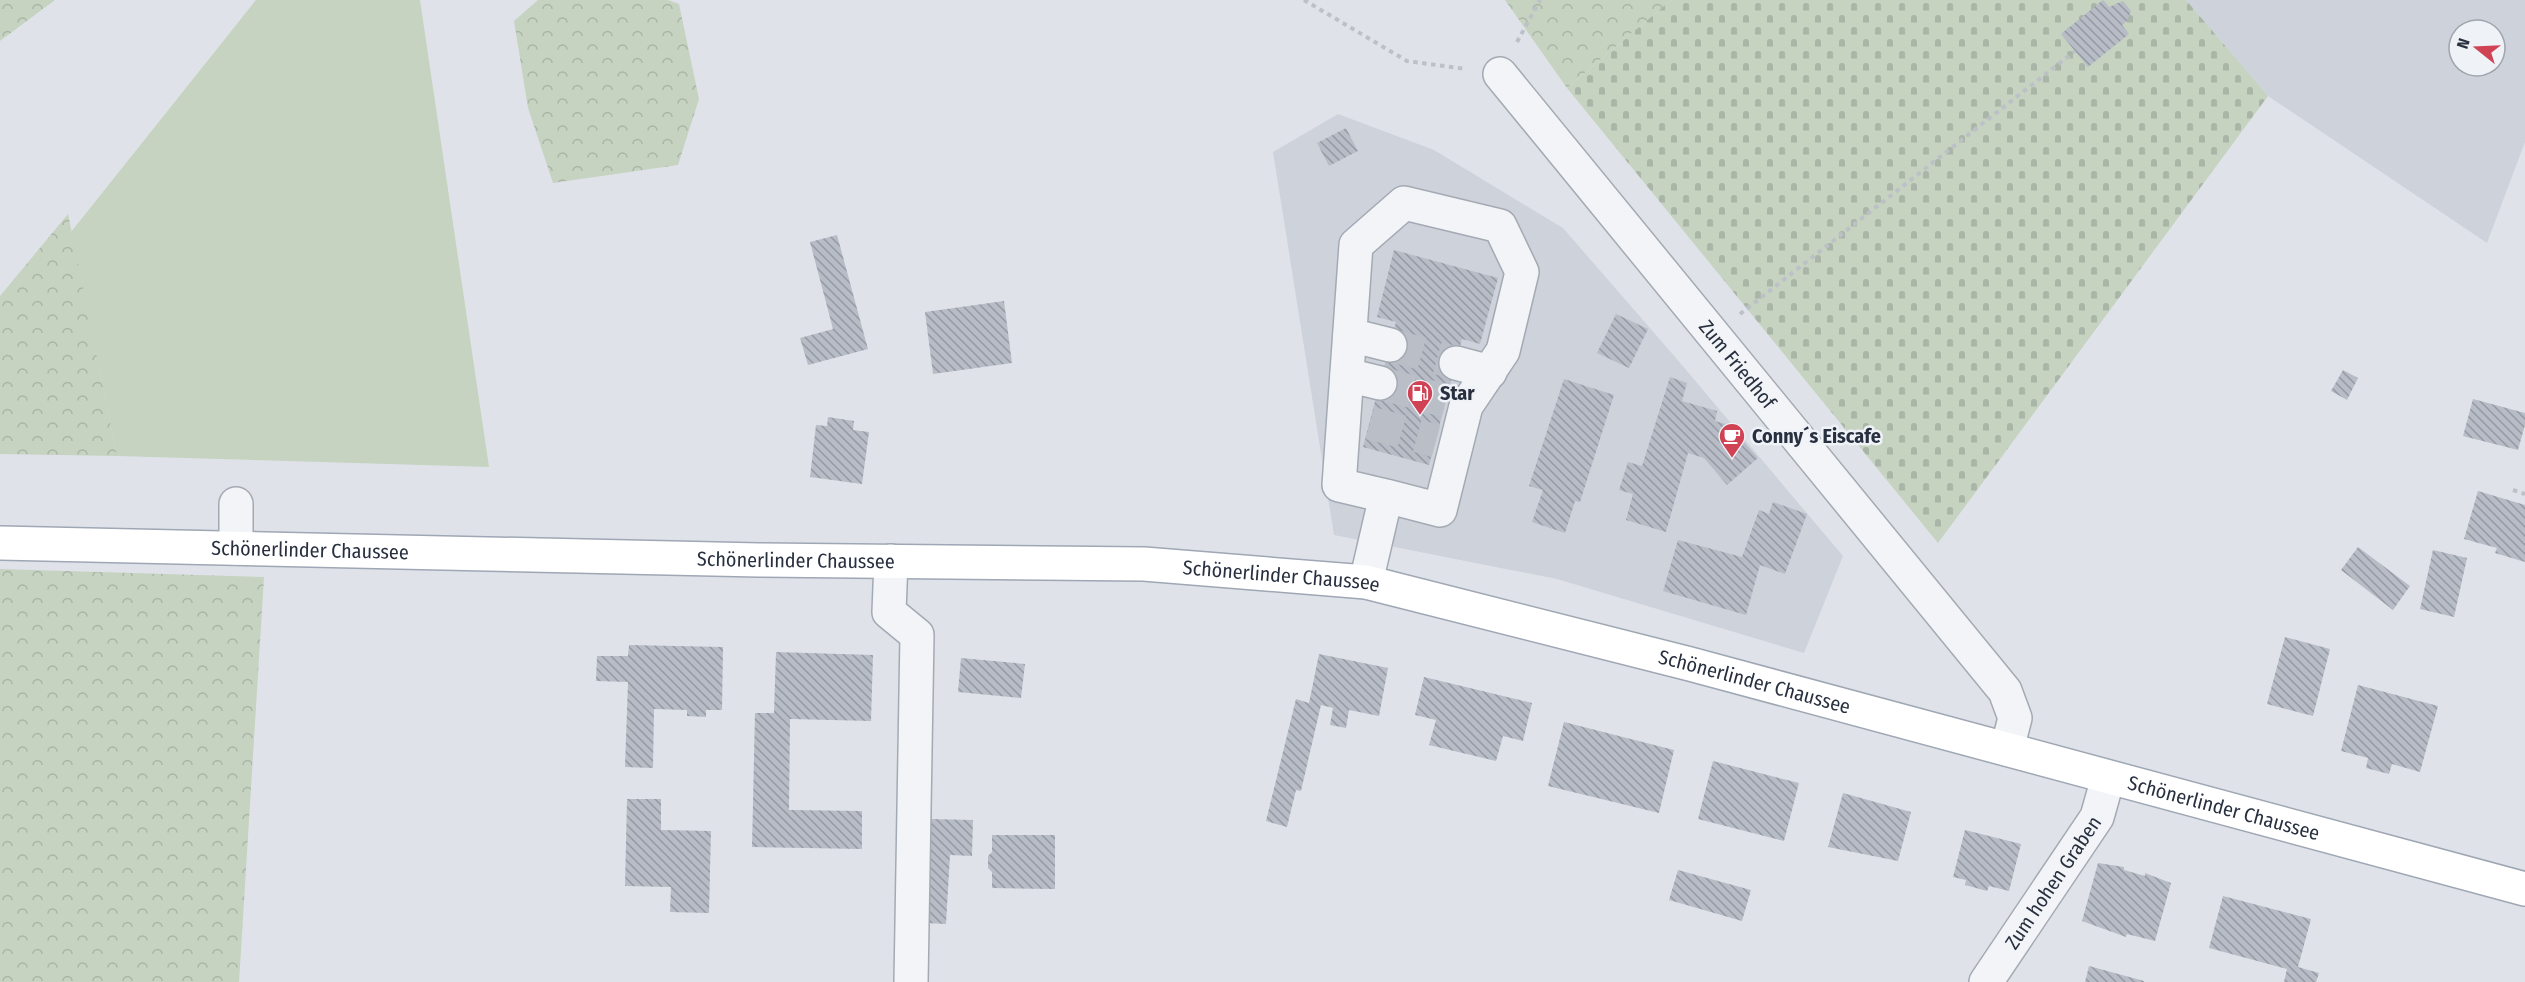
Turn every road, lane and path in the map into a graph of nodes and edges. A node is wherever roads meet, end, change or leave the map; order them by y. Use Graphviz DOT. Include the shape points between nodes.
graph roads {
  1 [pos="1304,0"];
  2 [pos="1540,0"];
  3 [pos="2075,51"];
  4 [pos="1500,74"];
  5 [pos="1715,334"];
  6 [pos="1350,335"];
  7 [pos="1390,345"];
  8 [pos="1456,363"];
  9 [pos="1490,372"];
  10 [pos="1347,375"];
  11 [pos="1380,384"];
  12 [pos="2513,490"];
  13 [pos="2525,494"];
  14 [pos="1386,496"];
  15 [pos="236,504"];
  16 [pos="0,543"];
  17 [pos="236,548"];
  18 [pos="891,561"];
  19 [pos="1366,582"];
  20 [pos="2007,748"];
  21 [pos="2108,778"];
  22 [pos="2525,889"];
  23 [pos="911,982"];
  24 [pos="1986,982"];
  1 -- 4 [label="path" via="1407,61"];
  2 -- 4 [label="path"];
  3 -- 5 [label="path"];
  4 -- 5 [label="street, Zum Friedhof"];
  5 -- 20 [label="street, Zum Friedhof" via="2005,691 2015,718"];
  6 -- 7 [label="street"];
  6 -- 9 [label="street" via="1356,245 1404,203 1500,226 1522,272 1503,351"];
  6 -- 10 [label="street"];
  8 -- 9 [label="street"];
  9 -- 14 [label="street" via="1456,404 1446,443 1440,510"];
  10 -- 11 [label="street"];
  10 -- 14 [label="street" via="1357,420 1339,484"];
  12 -- 13 [label="path"];
  14 -- 19 [label="street"];
  15 -- 17 [label="street"];
  16 -- 17 [label="main road, Schönerlinder Chaussee"];
  17 -- 18 [label="main road, Schönerlinder Chaussee"];
  18 -- 19 [label="main road, Schönerlinder Chaussee" via="1144,564"];
  18 -- 23 [label="street" via="889,612 917,636"];
  19 -- 20 [label="main road, Schönerlinder Chaussee"];
  20 -- 21 [label="main road, Schönerlinder Chaussee"];
  21 -- 22 [label="main road, Schönerlinder Chaussee"];
  21 -- 24 [label="street, Zum hohen Graben" via="2097,817"];
}
